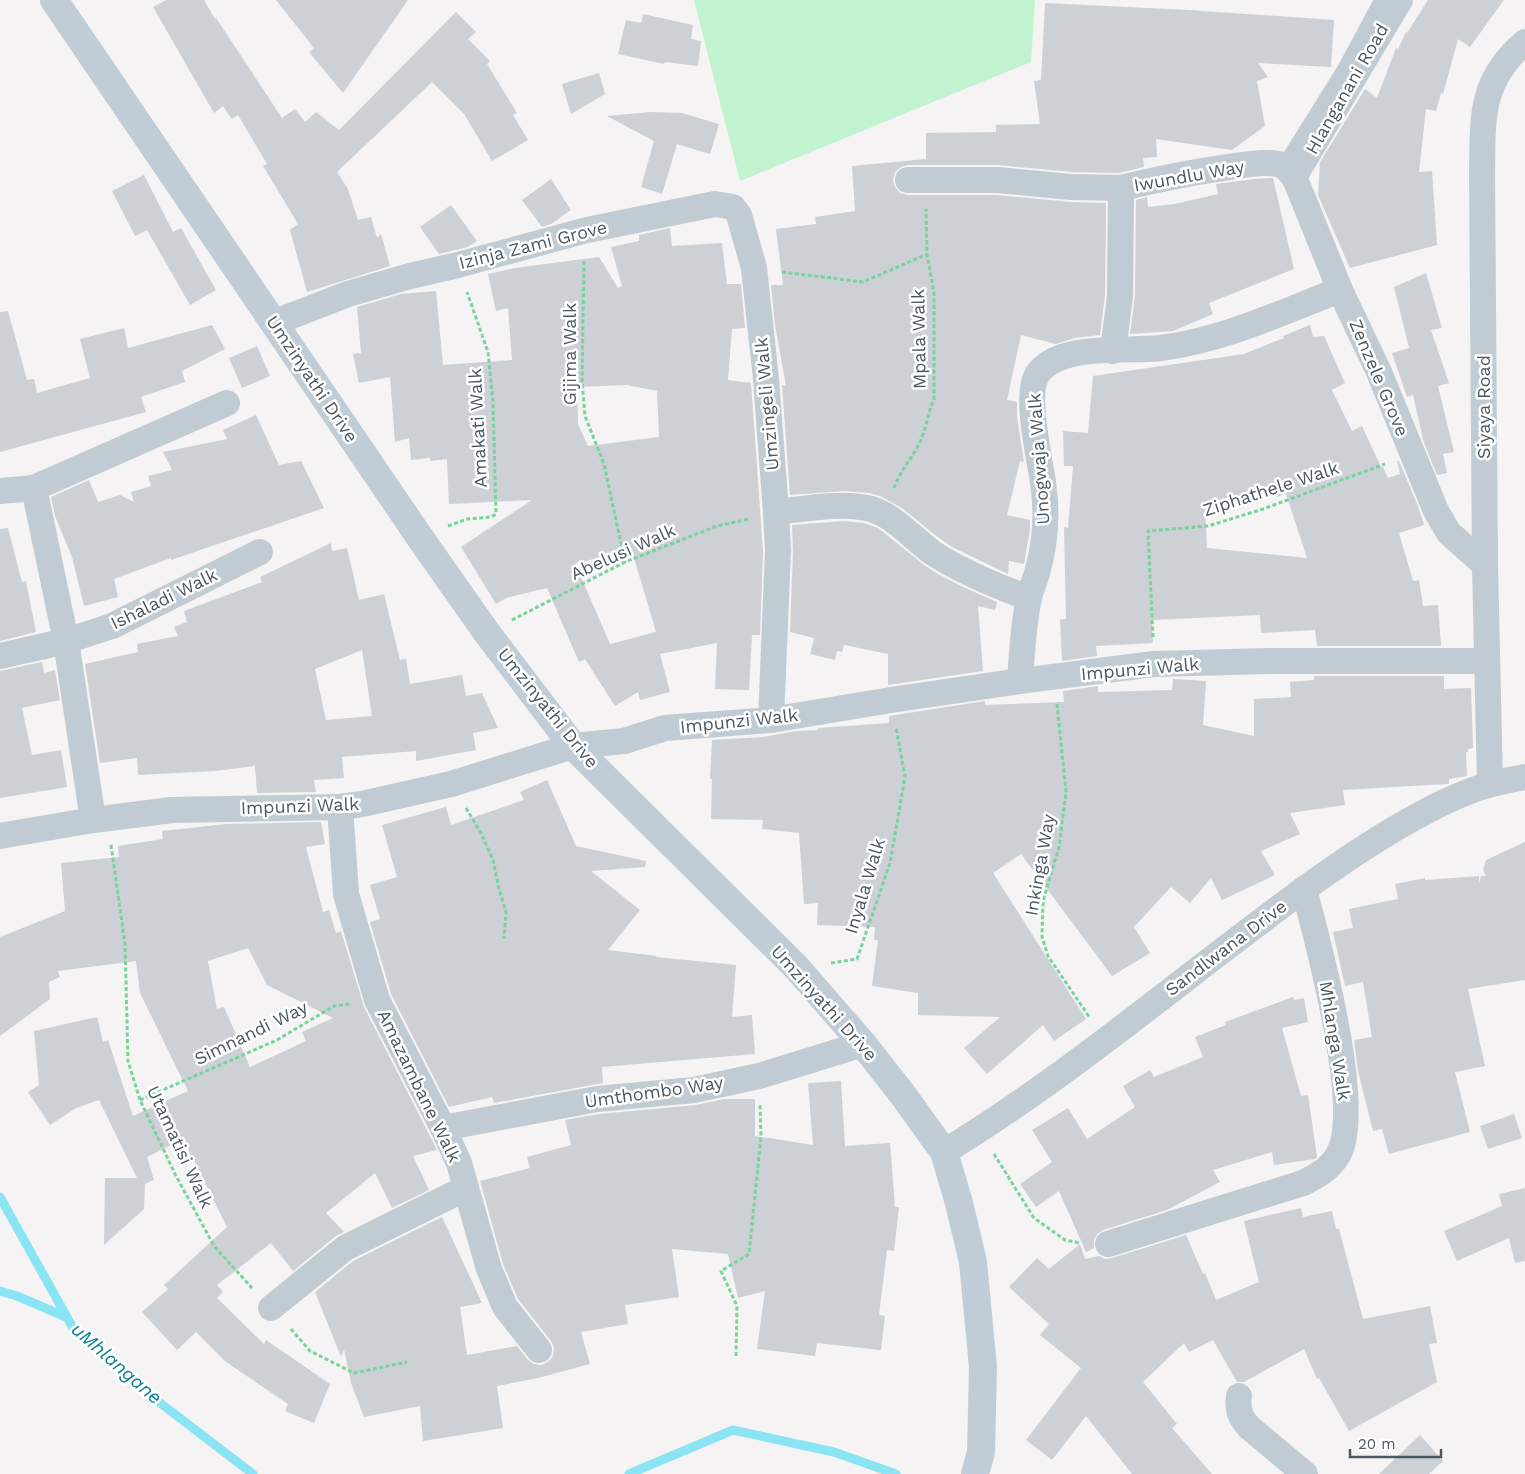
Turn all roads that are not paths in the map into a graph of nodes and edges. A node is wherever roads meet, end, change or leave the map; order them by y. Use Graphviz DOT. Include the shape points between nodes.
graph roads {
  1 [pos="1380,0"];
  2 [pos="1400,0"];
  3 [pos="52,1"];
  4 [pos="1525,42"];
  5 [pos="1288,171"];
  6 [pos="917,181"];
  7 [pos="1121,188"];
  8 [pos="754,268"];
  9 [pos="1340,290"];
  10 [pos="274,323"];
  11 [pos="1113,351"];
  12 [pos="227,402"];
  13 [pos="34,488"];
  14 [pos="0,491"];
  15 [pos="776,512"];
  16 [pos="260,552"];
  17 [pos="1485,565"];
  18 [pos="1029,598"];
  19 [pos="66,642"];
  20 [pos="0,656"];
  21 [pos="1487,661"];
  22 [pos="1020,681"];
  23 [pos="771,720"];
  24 [pos="573,746"];
  25 [pos="1525,777"];
  26 [pos="1490,784"];
  27 [pos="340,807"];
  28 [pos="93,820"];
  29 [pos="0,836"];
  30 [pos="1304,889"];
  31 [pos="863,1044"];
  32 [pos="443,1128"];
  33 [pos="944,1152"];
  34 [pos="466,1188"];
  35 [pos="1108,1244"];
  36 [pos="270,1308"];
  37 [pos="539,1350"];
  38 [pos="1239,1396"];
  39 [pos="978,1463"];
  40 [pos="1305,1474"];
  1 -- 5 [label="lane"];
  2 -- 5 [label="street, Hlanganani Road"];
  3 -- 10 [label="street, Umzinyathi Drive"];
  4 -- 17 [label="street, Siyaya Road" via="1496,76 1488,96 1483,127"];
  5 -- 7 [label="street, Iwundlu Way" via="1268,163 1180,175"];
  5 -- 9 [label="street, Zenzele Grove"];
  6 -- 7 [label="street" via="998,180"];
  7 -- 11 [label="street, Iwundlu Way" via="1120,296"];
  8 -- 10 [label="street, Izinja Zami Grove" via="740,215 733,207 715,204 587,230 410,276 348,294"];
  8 -- 15 [label="street, Umzingeli Walk"];
  9 -- 11 [label="street, Unogwaja Walk" via="1214,338 1160,348"];
  9 -- 17 [label="street, Zenzele Grove" via="1379,372 1436,512 1459,543"];
  10 -- 24 [label="street, Umzinyathi Drive" via="487,633"];
  11 -- 18 [label="street, Unogwaja Walk" via="1084,352 1054,360 1037,374 1032,403 1046,519 1040,562"];
  12 -- 13 [label="street"];
  13 -- 14 [label="street"];
  13 -- 19 [label="street"];
  15 -- 18 [label="street" via="833,506 869,508 884,515 947,561"];
  15 -- 23 [label="street, Umzingeli Walk" via="778,551"];
  16 -- 19 [label="street, Ishaladi Walk" via="112,626"];
  17 -- 21 [label="street, Siyaya Road"];
  18 -- 22 [label="street, Unogwaja Walk"];
  19 -- 20 [label="street, Ishaladi Walk"];
  19 -- 28 [label="street"];
  21 -- 22 [label="street, Impunzi Walk" via="1154,664"];
  21 -- 26 [label="street, Siyaya Road"];
  22 -- 23 [label="street, Impunzi Walk"];
  23 -- 24 [label="street, Impunzi Walk" via="665,728 624,741"];
  24 -- 27 [label="street, Impunzi Walk" via="451,784"];
  24 -- 31 [label="street, Umzinyathi Drive" via="796,967"];
  25 -- 26 [label="street, Sandlwana Drive"];
  26 -- 30 [label="street, Sandlwana Drive" via="1422,813 1358,851"];
  27 -- 28 [label="street, Impunzi Walk" via="172,810"];
  27 -- 32 [label="street, Amazambane Walk" via="346,894 377,1000"];
  28 -- 29 [label="street, Impunzi Walk"];
  30 -- 33 [label="street, Sandlwana Drive" via="1108,1039"];
  30 -- 35 [label="street, Mhlanga Walk" via="1328,988 1346,1089 1344,1142 1338,1155 1319,1175 1303,1183"];
  31 -- 32 [label="street, Umthombo Way" via="759,1076 694,1090 597,1099"];
  31 -- 33 [label="street, Umzinyathi Drive"];
  32 -- 34 [label="street, Amazambane Walk"];
  33 -- 39 [label="street, Umzinyathi Drive" via="973,1262 983,1367"];
  34 -- 36 [label="street" via="345,1248"];
  34 -- 37 [label="street, Amazambane Walk" via="488,1269 505,1307"];
  38 -- 40 [label="street" via="1238,1411 1242,1420"];
}
